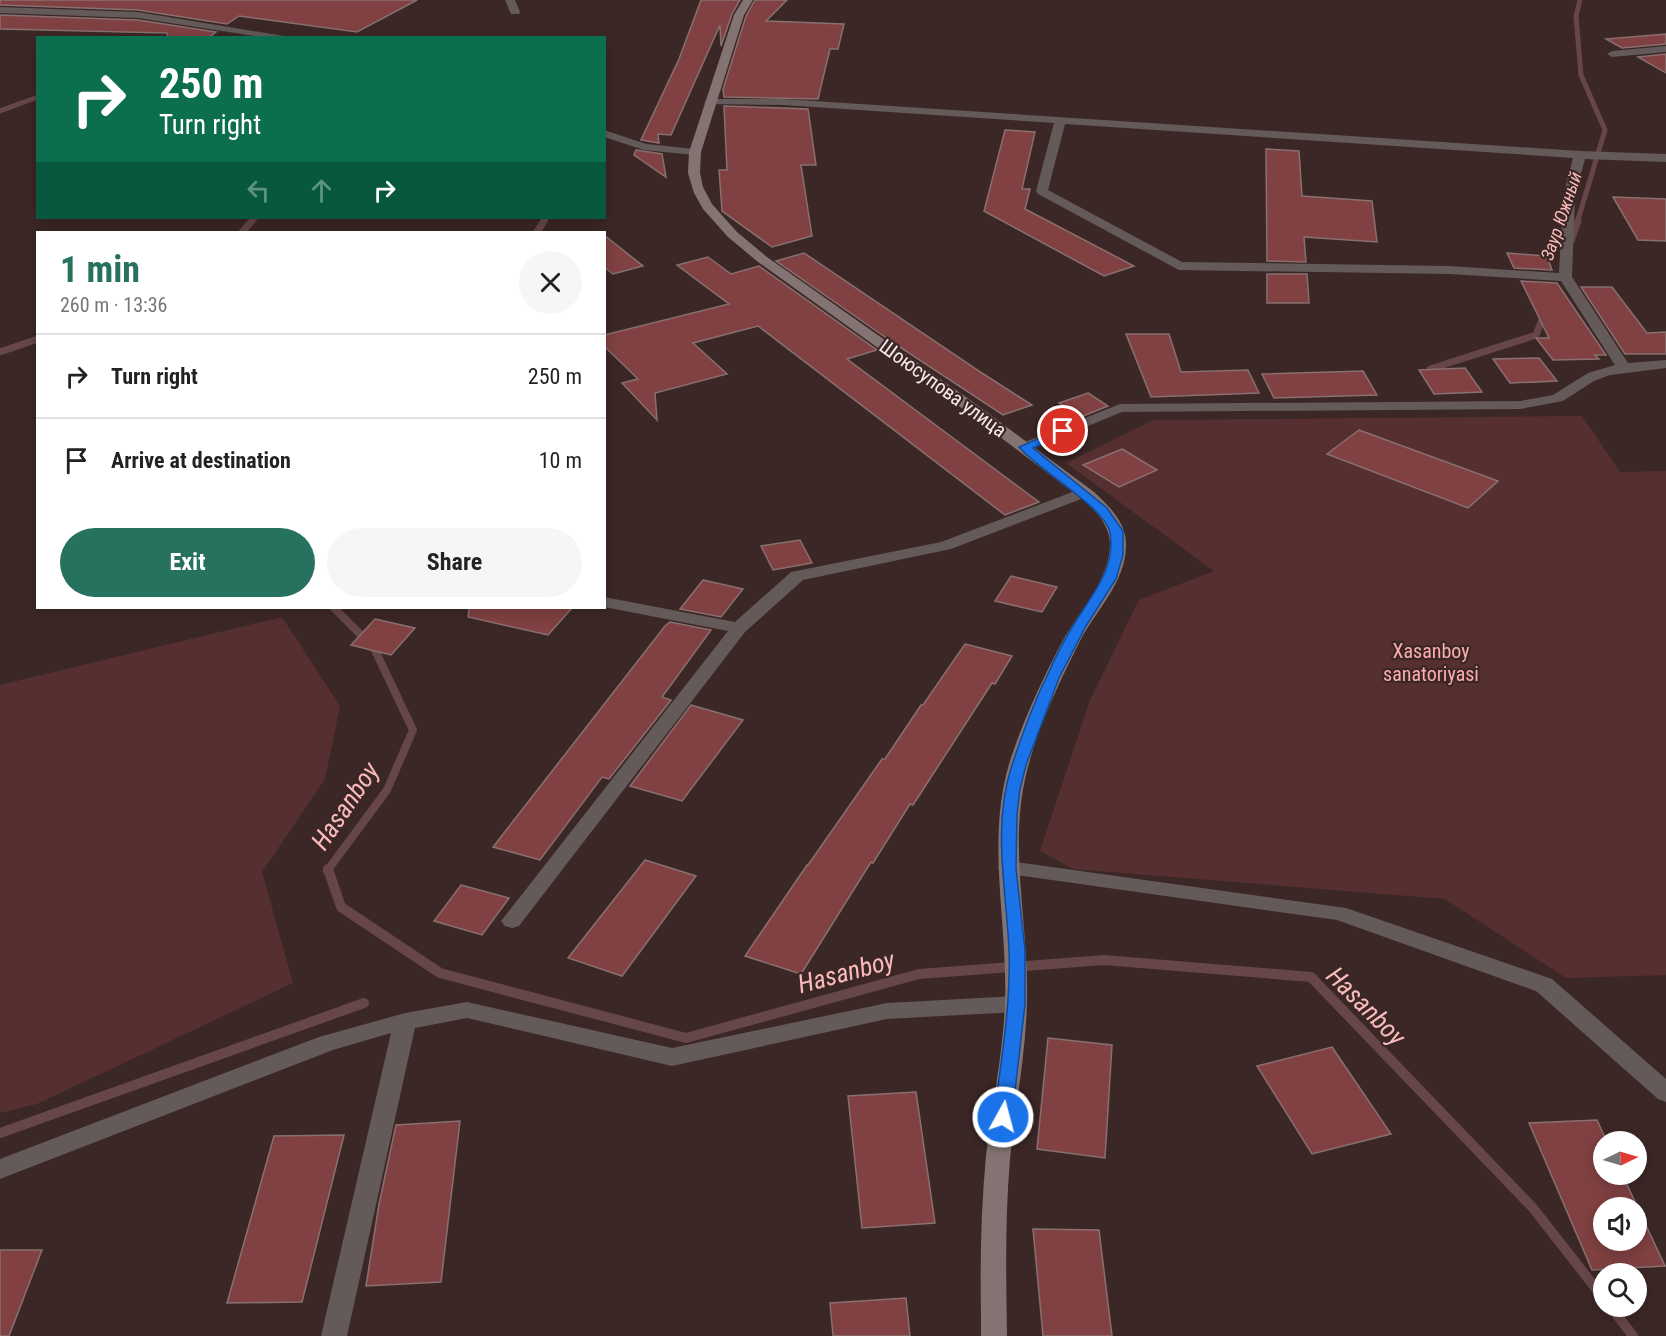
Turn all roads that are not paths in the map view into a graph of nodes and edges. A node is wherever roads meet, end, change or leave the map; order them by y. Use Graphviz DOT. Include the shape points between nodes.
graph roads {
  1 [pos="510,0"];
  2 [pos="748,0"];
  3 [pos="0,10"];
  4 [pos="515,12"];
  5 [pos="278,36"];
  6 [pos="1666,49"];
  7 [pos="1612,54"];
  8 [pos="710,102"];
  9 [pos="1060,121"];
  10 [pos="606,134"];
  11 [pos="695,152"];
  12 [pos="1580,155"];
  13 [pos="1666,158"];
  14 [pos="1565,277"];
  15 [pos="1666,364"];
  16 [pos="1624,367"];
  17 [pos="1025,447"];
  18 [pos="1083,493"];
  19 [pos="606,602"];
  20 [pos="739,628"];
  21 [pos="1008,868"];
  22 [pos="512,921"];
  23 [pos="1016,1004"];
  24 [pos="405,1021"];
  25 [pos="1666,1093"];
  26 [pos="0,1169"];
  27 [pos="334,1336"];
  28 [pos="994,1336"];
  1 -- 4 [label="street"];
  2 -- 8 [label="street, Шоюсупова улица"];
  3 -- 5 [label="street" via="138,15"];
  6 -- 7 [label="street"];
  8 -- 9 [label="street" via="783,102"];
  8 -- 11 [label="street, Шоюсупова улица"];
  9 -- 12 [label="street"];
  9 -- 14 [label="street" via="1042,191 1179,266 1449,270"];
  10 -- 11 [label="street" via="644,147"];
  11 -- 17 [label="street, Шоюсупова улица" via="694,173 701,197 736,237"];
  12 -- 13 [label="street"];
  12 -- 14 [label="street" via="1569,196"];
  14 -- 16 [label="street"];
  15 -- 16 [label="street"];
  16 -- 17 [label="street" via="1589,377 1556,399 1520,405 1120,408"];
  17 -- 18 [label="street, Шоюсупова улица"];
  18 -- 20 [label="street" via="945,546 798,576"];
  18 -- 21 [label="street, Шоюсупова улица" via="1103,511 1116,531 1115,561 1110,579 1052,678 1019,765 1009,814"];
  19 -- 20 [label="street"];
  20 -- 22 [label="street"];
  21 -- 23 [label="street, Шоюсупова улица" via="1017,950"];
  21 -- 25 [label="street" via="1339,913 1544,985"];
  23 -- 24 [label="street" via="887,1011 672,1057 467,1010"];
  23 -- 28 [label="street, Шоюсупова улица" via="998,1162 992,1254"];
  24 -- 26 [label="street" via="327,1043"];
  24 -- 27 [label="street"];
}
